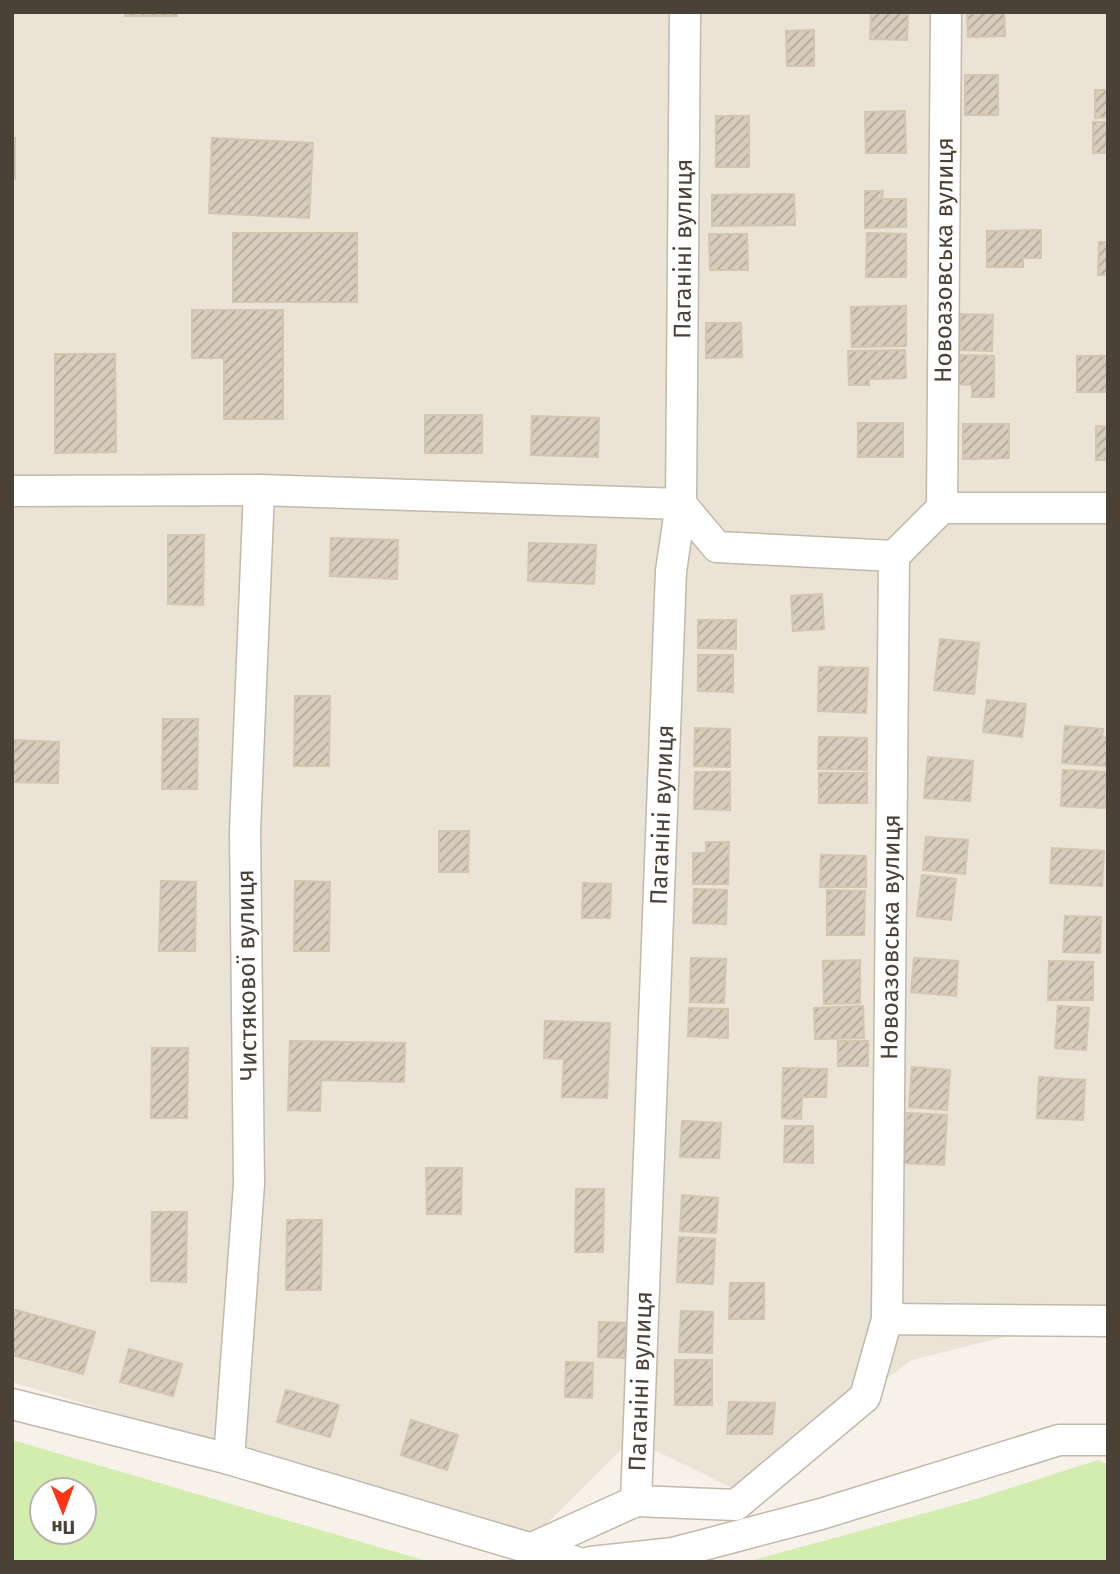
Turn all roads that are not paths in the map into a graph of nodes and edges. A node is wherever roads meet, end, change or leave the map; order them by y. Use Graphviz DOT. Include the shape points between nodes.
graph roads {
  1 [pos="685,12"];
  2 [pos="946,12"];
  3 [pos="260,489"];
  4 [pos="12,491"];
  5 [pos="681,504"];
  6 [pos="942,508"];
  7 [pos="1108,508"];
  8 [pos="894,556"];
  9 [pos="887,1319"];
  10 [pos="1108,1320"];
  11 [pos="12,1404"];
  12 [pos="1108,1440"];
  13 [pos="229,1460"];
  14 [pos="636,1502"];
  15 [pos="530,1549"];
  16 [pos="576,1562"];
  17 [pos="590,1562"];
  1 -- 5 [label="street, Паганіні вулиця"];
  2 -- 6 [label="street, Новоазовська вулиця"];
  3 -- 4 [label="street"];
  3 -- 5 [label="street"];
  3 -- 13 [label="street, Чистякової вулиця" via="245,831 249,1184"];
  5 -- 8 [label="street" via="718,547"];
  5 -- 14 [label="street, Паганіні вулиця" via="671,571"];
  6 -- 7 [label="street"];
  6 -- 8 [label="street"];
  8 -- 9 [label="street, Новоазовська вулиця"];
  9 -- 10 [label="street"];
  9 -- 14 [label="street, Новоазовська вулиця" via="865,1397 736,1504"];
  11 -- 13 [label="street"];
  12 -- 17 [label="street" via="1059,1440 821,1514 673,1553"];
  13 -- 15 [label="street"];
  14 -- 15 [label="street, Паганіні вулиця"];
  15 -- 16 [label="street"];
}
